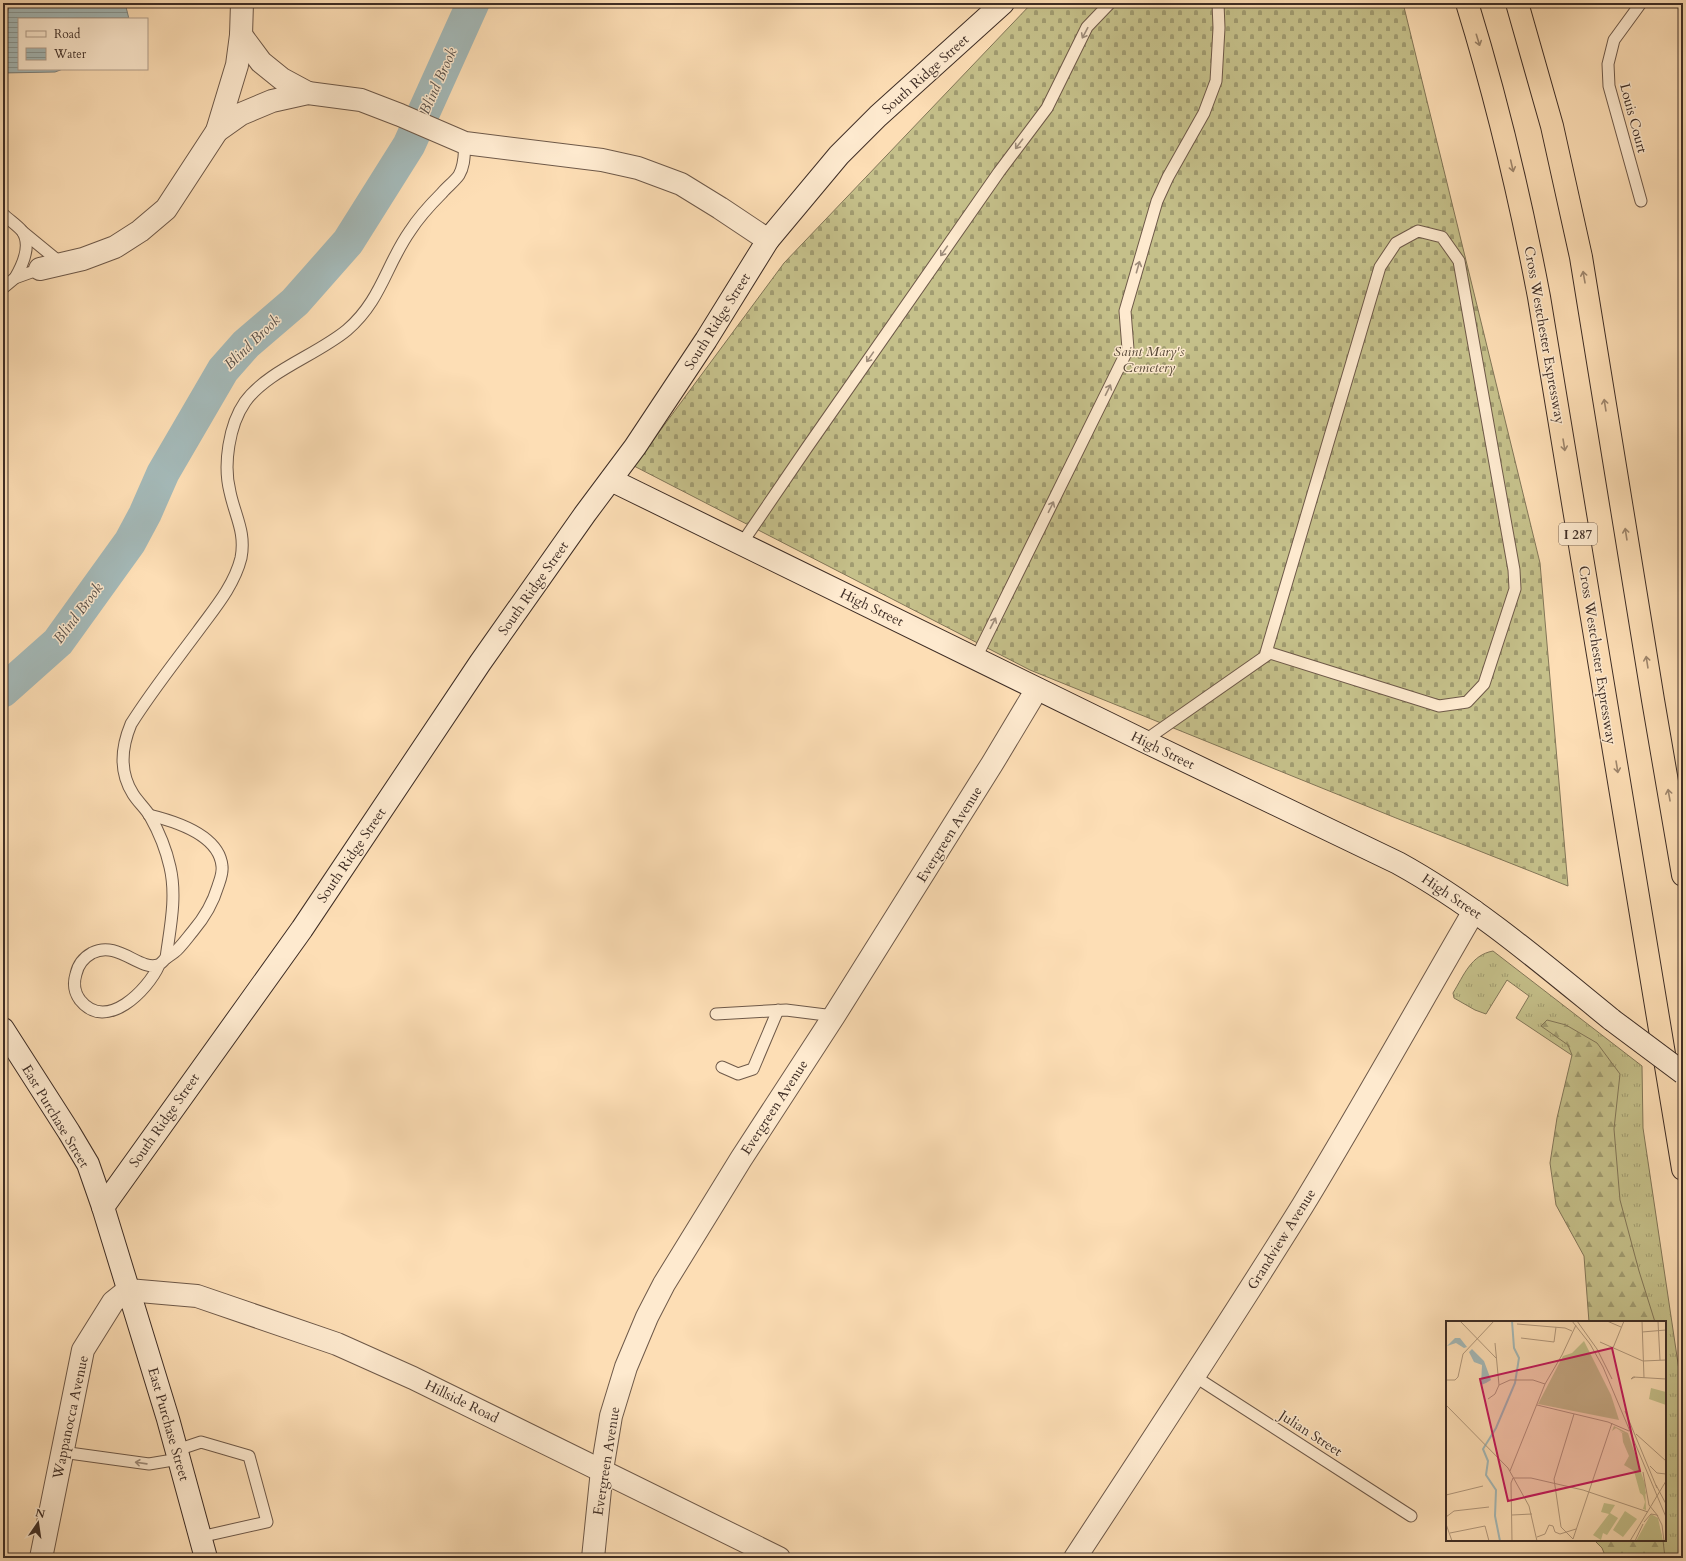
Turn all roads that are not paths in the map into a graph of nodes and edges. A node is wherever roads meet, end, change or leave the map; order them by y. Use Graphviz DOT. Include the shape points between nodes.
graph roads {
  1 [pos="242,3"];
  2 [pos="1003,3"];
  3 [pos="1110,3"];
  4 [pos="1218,3"];
  5 [pos="1467,3"];
  6 [pos="1517,3"];
  7 [pos="1641,3"];
  8 [pos="241,35"];
  9 [pos="308,93"];
  10 [pos="217,131"];
  11 [pos="465,143"];
  12 [pos="1641,201"];
  13 [pos="3,214"];
  14 [pos="23,232"];
  15 [pos="768,240"];
  16 [pos="62,264"];
  17 [pos="40,269"];
  18 [pos="15,278"];
  19 [pos="3,288"];
  20 [pos="611,480"];
  21 [pos="742,544"];
  22 [pos="1265,656"];
  23 [pos="976,658"];
  24 [pos="1038,689"];
  25 [pos="1144,742"];
  26 [pos="149,815"];
  27 [pos="1683,875"];
  28 [pos="1474,911"];
  29 [pos="162,962"];
  30 [pos="778,1010"];
  31 [pos="716,1014"];
  32 [pos="834,1016"];
  33 [pos="3,1030"];
  34 [pos="722,1067"];
  35 [pos="1683,1073"];
  36 [pos="1683,1169"];
  37 [pos="103,1207"];
  38 [pos="128,1290"];
  39 [pos="1194,1376"];
  40 [pos="62,1452"];
  41 [pos="178,1454"];
  42 [pos="602,1470"];
  43 [pos="1411,1516"];
  44 [pos="200,1537"];
  45 [pos="41,1558"];
  46 [pos="206,1558"];
  47 [pos="593,1558"];
  48 [pos="779,1558"];
  49 [pos="1075,1558"];
  1 -- 8 [label="street"];
  2 -- 15 [label="street, South Ridge Street" via="844,150"];
  3 -- 21 [label="lane, one-way" via="1087,27 1047,108 999,172"];
  23 -- 4 [label="lane, one-way" via="1128,349 1125,311 1157,201 1204,113 1216,81"];
  5 -- 36 [label="highway, Cross Westchester Expressway / I 287, one-way" via="1507,144 1539,297"];
  27 -- 6 [label="highway, one-way" via="1581,256 1552,126"];
  7 -- 12 [label="lane, Louis Court" via="1614,40 1608,64 1609,86"];
  8 -- 9 [label="street" via="261,62 282,79"];
  8 -- 10 [label="street" via="237,65"];
  9 -- 10 [label="street" via="272,100 241,114"];
  9 -- 11 [label="street" via="361,100"];
  10 -- 16 [label="street" via="166,208 140,231 115,247"];
  11 -- 15 [label="street" via="602,160 638,168 681,184"];
  11 -- 26 [label="lane" via="464,163 459,175 409,232 373,302 362,316 346,331 269,380 245,402 239,412 232,431 228,455 229,490 242,532 241,557 237,571 220,601 141,708 131,724 122,752 127,781 133,794"];
  13 -- 14 [label="lane"];
  14 -- 16 [label="lane"];
  14 -- 18 [label="lane" via="26,247 24,262"];
  15 -- 20 [label="street, South Ridge Street" via="706,340"];
  16 -- 17 [label="street"];
  17 -- 18 [label="lane"];
  18 -- 19 [label="lane"];
  20 -- 21 [label="street, High Street"];
  20 -- 37 [label="street, South Ridge Street" via="480,663 302,929"];
  21 -- 23 [label="street, High Street"];
  22 -- 22 [label="lane" via="1270,653 1440,706 1467,702 1484,684 1515,589 1514,570 1459,261 1442,237 1418,231 1396,243 1380,267"];
  22 -- 25 [label="lane"];
  23 -- 24 [label="street, High Street"];
  24 -- 25 [label="street, High Street"];
  24 -- 32 [label="street, Evergreen Avenue"];
  25 -- 28 [label="street, High Street" via="1398,863 1432,881"];
  26 -- 29 [label="lane" via="166,851 173,882 173,905"];
  26 -- 29 [label="lane" via="162,818 206,839 219,855 222,866 217,890 205,914 177,950"];
  28 -- 35 [label="street, High Street, bridge"];
  28 -- 39 [label="street, Grandview Avenue" via="1304,1204"];
  29 -- 29 [label="lane" via="150,965 112,950 94,952 79,965 74,982 75,992 87,1007 98,1012 111,1012 134,997"];
  30 -- 31 [label="lane"];
  30 -- 32 [label="lane"];
  30 -- 34 [label="lane" via="753,1069 738,1074"];
  32 -- 42 [label="street, Evergreen Avenue" via="741,1159 664,1284 647,1317 626,1367 611,1416"];
  33 -- 37 [label="street, East Purchase Street" via="84,1158"];
  37 -- 38 [label="street, East Purchase Street"];
  38 -- 40 [label="street, Wappanocca Avenue" via="113,1302 83,1350"];
  38 -- 41 [label="street, East Purchase Street"];
  38 -- 42 [label="street, Hillside Road" via="197,1296 337,1344"];
  39 -- 43 [label="lane, Julian Street"];
  39 -- 49 [label="street, Grandview Avenue"];
  41 -- 40 [label="lane, one-way" via="149,1464"];
  40 -- 45 [label="street, Wappanocca Avenue"];
  41 -- 44 [label="street, East Purchase Street"];
  41 -- 44 [label="lane" via="201,1442 249,1456 267,1522"];
  42 -- 47 [label="street, Evergreen Avenue"];
  42 -- 48 [label="street, Hillside Road"];
  44 -- 46 [label="street, East Purchase Street"];
}
